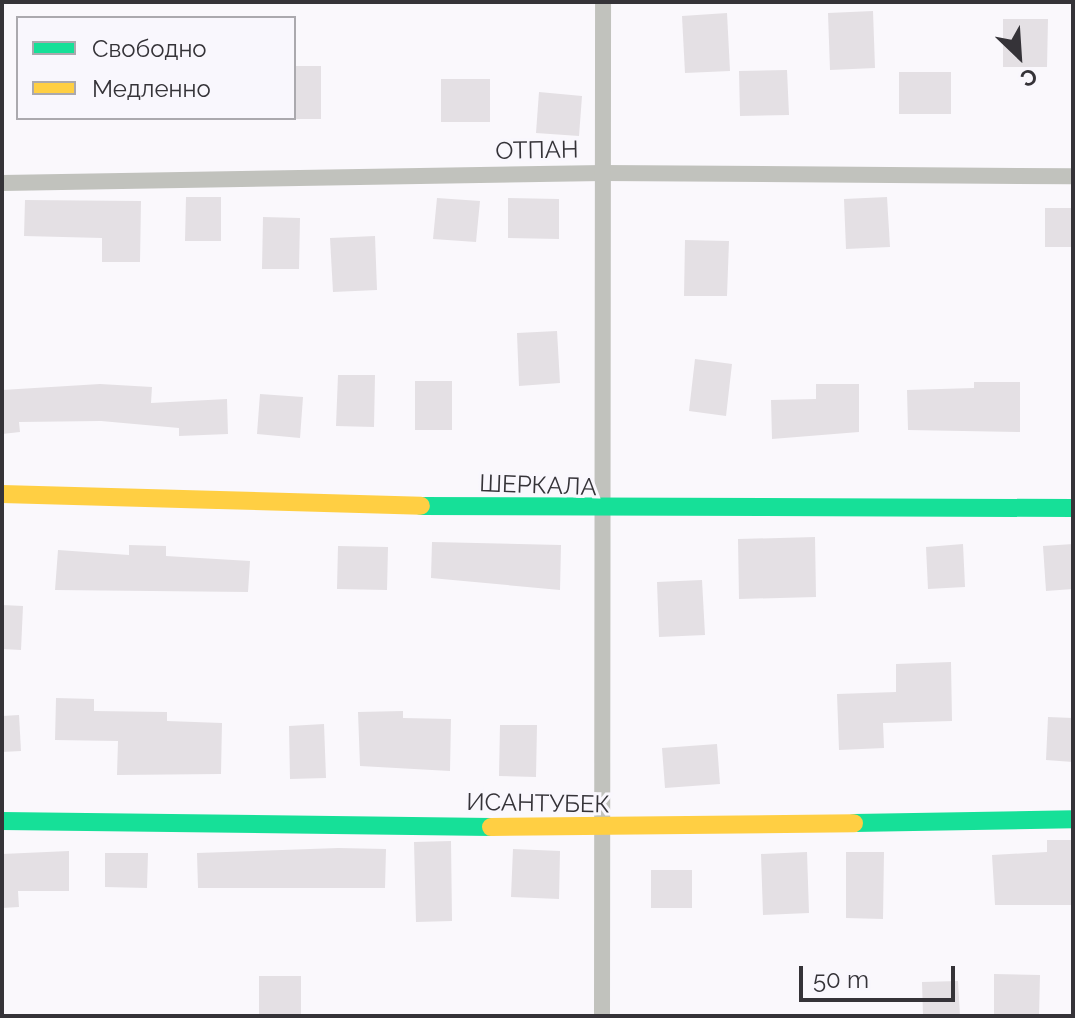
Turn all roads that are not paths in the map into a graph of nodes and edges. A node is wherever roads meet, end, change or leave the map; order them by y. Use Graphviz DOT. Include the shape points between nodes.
graph roads {
  1 [pos="603,2"];
  2 [pos="603,173"];
  3 [pos="1073,176"];
  4 [pos="2,183"];
  5 [pos="2,494"];
  6 [pos="1073,508"];
  7 [pos="603,511"];
  8 [pos="1073,819"];
  9 [pos="2,821"];
  10 [pos="602,828"];
  11 [pos="602,1016"];
  1 -- 2 [label="street"];
  2 -- 3 [label="street, ОТПАН"];
  2 -- 4 [label="street, ОТПАН"];
  2 -- 7 [label="street"];
  5 -- 7 [label="street, ШЕРКАЛА"];
  6 -- 7 [label="street, ШЕРКАЛА"];
  7 -- 10 [label="street"];
  8 -- 10 [label="street, ИСАНТУБЕК"];
  9 -- 10 [label="street, ИСАНТУБЕК"];
  10 -- 11 [label="street"];
}
